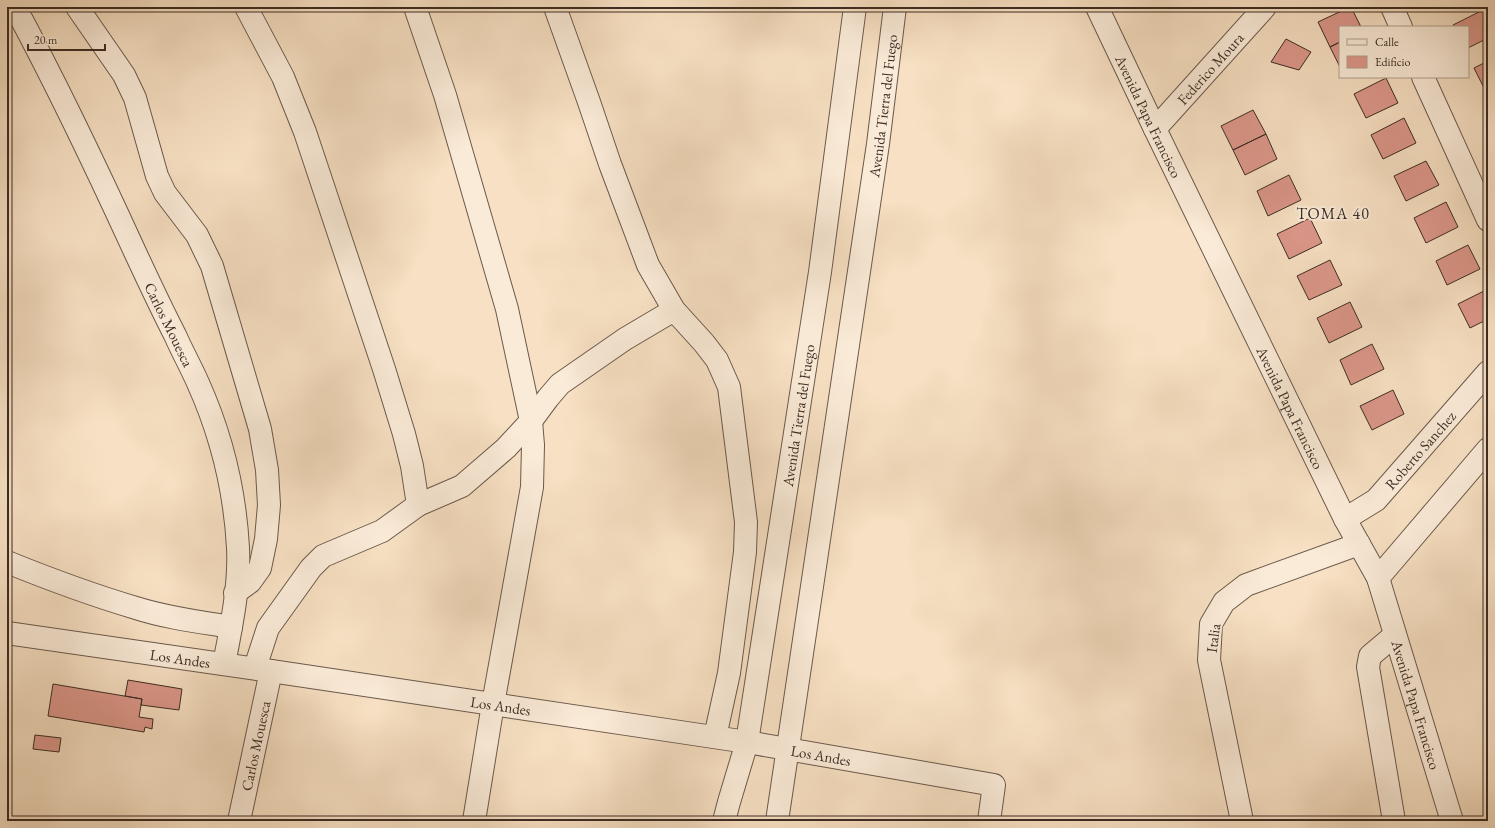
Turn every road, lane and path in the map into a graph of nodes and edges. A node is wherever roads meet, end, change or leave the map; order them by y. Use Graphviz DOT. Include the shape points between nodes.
graph roads {
  1 [pos="15,7"];
  2 [pos="78,7"];
  3 [pos="246,7"];
  4 [pos="415,7"];
  5 [pos="555,7"];
  6 [pos="855,7"];
  7 [pos="895,7"];
  8 [pos="1098,7"];
  9 [pos="1265,7"];
  10 [pos="1392,7"];
  11 [pos="1401,26"];
  12 [pos="1423,78"];
  13 [pos="1155,129"];
  14 [pos="1488,220"];
  15 [pos="674,310"];
  16 [pos="1488,372"];
  17 [pos="531,421"];
  18 [pos="1488,449"];
  19 [pos="418,505"];
  20 [pos="1345,519"];
  21 [pos="1359,544"];
  22 [pos="7,562"];
  23 [pos="1378,578"];
  24 [pos="235,593"];
  25 [pos="231,627"];
  26 [pos="7,633"];
  27 [pos="1395,635"];
  28 [pos="224,664"];
  29 [pos="263,670"];
  30 [pos="493,704"];
  31 [pos="715,737"];
  32 [pos="747,742"];
  33 [pos="788,749"];
  34 [pos="239,821"];
  35 [pos="474,821"];
  36 [pos="724,821"];
  37 [pos="777,821"];
  38 [pos="989,821"];
  39 [pos="1242,821"];
  40 [pos="1394,821"];
  41 [pos="1452,821"];
  1 -- 24 [label="street, Carlos Mouesca" via="89,152 213,420 234,508 238,549"];
  2 -- 24 [label="street" via="124,75 135,98 157,176 165,194 197,234 207,252 260,429 269,504 266,539 260,568 250,582"];
  3 -- 19 [label="street" via="283,77 305,132 401,426 412,466"];
  4 -- 17 [label="street" via="445,94 507,309"];
  5 -- 15 [label="street" via="648,265"];
  6 -- 32 [label="street, Avenida Tierra del Fuego" via="820,272"];
  7 -- 33 [label="street, Avenida Tierra del Fuego" via="878,144"];
  8 -- 13 [label="street, Avenida Papa Francisco"];
  9 -- 13 [label="street, Federico Moura"];
  10 -- 11 [label="street"];
  12 -- 14 [label="street"];
  13 -- 20 [label="street, Avenida Papa Francisco"];
  15 -- 17 [label="street, Carlos Mouesca" via="625,339 560,384"];
  15 -- 31 [label="street" via="717,360 730,387 746,522 745,552 730,673"];
  16 -- 20 [label="street, Roberto Sanchez" via="1376,500"];
  17 -- 19 [label="street, Carlos Mouesca" via="506,448 462,486"];
  17 -- 30 [label="street" via="532,487"];
  18 -- 23 [label="street"];
  19 -- 29 [label="street, Carlos Mouesca" via="382,531 323,556 311,568 268,628"];
  20 -- 21 [label="street, Avenida Papa Francisco"];
  21 -- 23 [label="street, Avenida Papa Francisco"];
  21 -- 39 [label="street, Italia" via="1246,585 1224,602 1211,624 1210,660"];
  22 -- 25 [label="street" via="137,609"];
  23 -- 27 [label="street, Avenida Papa Francisco"];
  24 -- 25 [label="street, Carlos Mouesca"];
  25 -- 28 [label="street, Carlos Mouesca"];
  26 -- 28 [label="street, Los Andes"];
  27 -- 40 [label="street" via="1370,656 1368,667"];
  27 -- 41 [label="street, Avenida Papa Francisco"];
  28 -- 29 [label="street, Los Andes"];
  29 -- 30 [label="street, Los Andes"];
  29 -- 34 [label="street, Carlos Mouesca"];
  30 -- 31 [label="street, Los Andes"];
  30 -- 35 [label="street"];
  31 -- 32 [label="street, Los Andes"];
  32 -- 33 [label="street, Los Andes"];
  32 -- 36 [label="street, Avenida Tierra del Fuego"];
  33 -- 37 [label="street, Avenida Tierra del Fuego"];
  33 -- 38 [label="street, Los Andes" via="994,786"];
}
